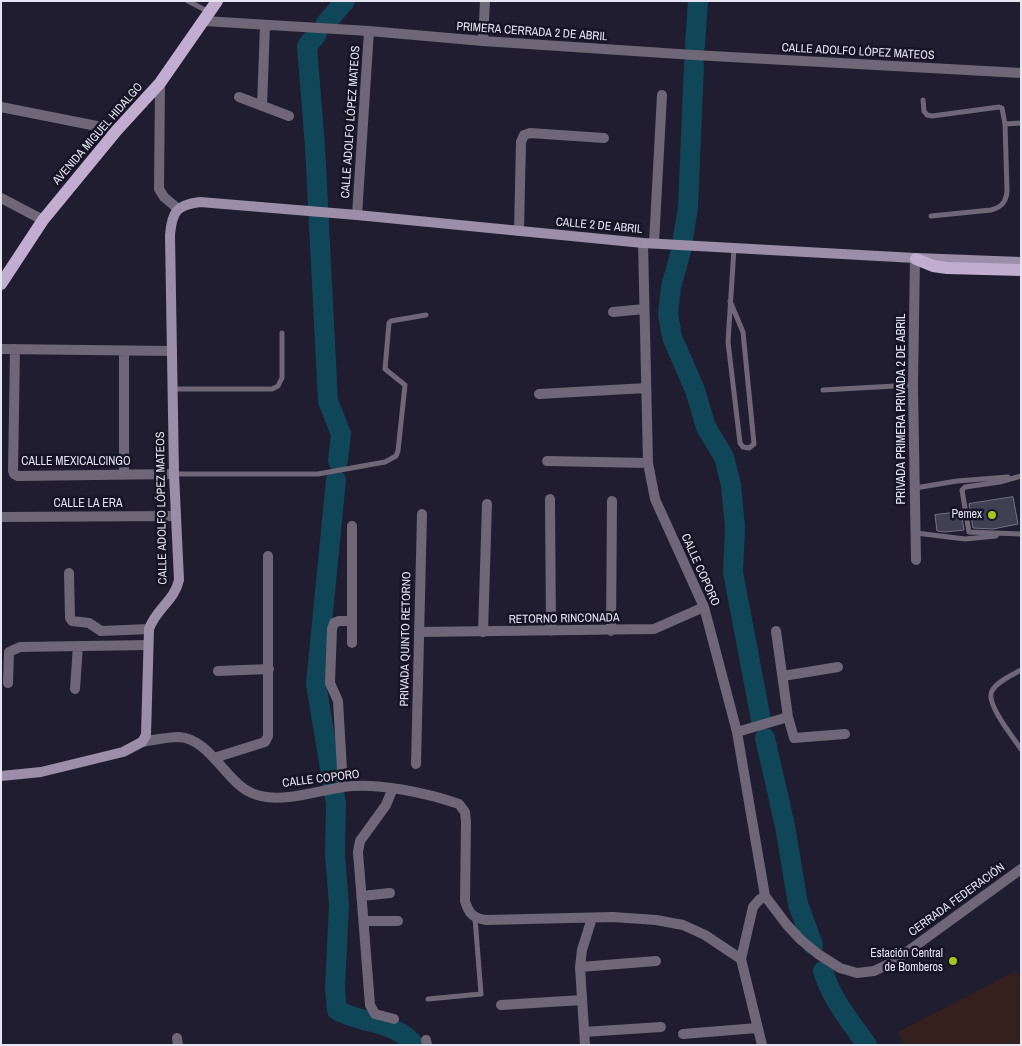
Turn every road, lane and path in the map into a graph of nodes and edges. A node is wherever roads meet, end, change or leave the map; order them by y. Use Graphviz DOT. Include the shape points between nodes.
graph roads {
  1 [pos="188,1"];
  2 [pos="217,1"];
  3 [pos="485,1"];
  4 [pos="207,17"];
  5 [pos="265,25"];
  6 [pos="369,31"];
  7 [pos="483,41"];
  8 [pos="694,55"];
  9 [pos="1021,73"];
  10 [pos="160,84"];
  11 [pos="662,95"];
  12 [pos="239,97"];
  13 [pos="923,100"];
  14 [pos="262,106"];
  15 [pos="1,107"];
  16 [pos="289,116"];
  17 [pos="1021,123"];
  18 [pos="1005,124"];
  19 [pos="117,130"];
  20 [pos="604,138"];
  21 [pos="1,198"];
  22 [pos="177,208"];
  23 [pos="357,215"];
  24 [pos="931,216"];
  25 [pos="43,220"];
  26 [pos="518,231"];
  27 [pos="643,243"];
  28 [pos="654,243"];
  29 [pos="734,248"];
  30 [pos="916,258"];
  31 [pos="1021,262"];
  32 [pos="1021,270"];
  33 [pos="1,284"];
  34 [pos="730,301"];
  35 [pos="644,309"];
  36 [pos="613,312"];
  37 [pos="426,315"];
  38 [pos="282,333"];
  39 [pos="1,349"];
  40 [pos="15,350"];
  41 [pos="124,351"];
  42 [pos="172,351"];
  43 [pos="913,385"];
  44 [pos="646,388"];
  45 [pos="172,389"];
  46 [pos="823,390"];
  47 [pos="538,394"];
  48 [pos="547,461"];
  49 [pos="648,463"];
  50 [pos="124,474"];
  51 [pos="174,474"];
  52 [pos="1018,476"];
  53 [pos="914,488"];
  54 [pos="550,499"];
  55 [pos="612,501"];
  56 [pos="487,504"];
  57 [pos="422,514"];
  58 [pos="175,516"];
  59 [pos="1,517"];
  60 [pos="352,526"];
  61 [pos="916,533"];
  62 [pos="1007,534"];
  63 [pos="1021,534"];
  64 [pos="268,556"];
  65 [pos="916,560"];
  66 [pos="69,573"];
  67 [pos="704,606"];
  68 [pos="352,621"];
  69 [pos="149,629"];
  70 [pos="551,631"];
  71 [pos="611,631"];
  72 [pos="776,631"];
  73 [pos="419,632"];
  74 [pos="483,632"];
  75 [pos="352,643"];
  76 [pos="148,645"];
  77 [pos="78,646"];
  78 [pos="838,667"];
  79 [pos="269,669"];
  80 [pos="1021,670"];
  81 [pos="218,671"];
  82 [pos="783,676"];
  83 [pos="8,683"];
  84 [pos="76,689"];
  85 [pos="788,717"];
  86 [pos="737,732"];
  87 [pos="845,734"];
  88 [pos="142,742"];
  89 [pos="1021,749"];
  90 [pos="214,758"];
  91 [pos="416,764"];
  92 [pos="1,776"];
  93 [pos="343,787"];
  94 [pos="392,788"];
  95 [pos="1021,869"];
  96 [pos="390,893"];
  97 [pos="362,896"];
  98 [pos="765,896"];
  99 [pos="475,918"];
  100 [pos="592,918"];
  101 [pos="364,921"];
  102 [pos="398,921"];
  103 [pos="741,959"];
  104 [pos="656,962"];
  105 [pos="580,967"];
  106 [pos="428,999"];
  107 [pos="582,1000"];
  108 [pos="501,1006"];
  109 [pos="394,1019"];
  110 [pos="661,1027"];
  111 [pos="758,1028"];
  112 [pos="584,1032"];
  113 [pos="684,1034"];
  114 [pos="585,1045"];
  115 [pos="762,1045"];
  1 -- 4 [label="lane"];
  2 -- 4 [label="main road, AVENIDA MIGUEL HIDALGO"];
  3 -- 7 [label="street"];
  4 -- 5 [label="street, PRIMERA CERRADA 2 DE ABRIL"];
  4 -- 10 [label="main road, AVENIDA MIGUEL HIDALGO"];
  5 -- 6 [label="street, PRIMERA CERRADA 2 DE ABRIL"];
  5 -- 14 [label="street"];
  6 -- 7 [label="street, PRIMERA CERRADA 2 DE ABRIL"];
  6 -- 23 [label="street, CALLE ADOLFO LÓPEZ MATEOS"];
  7 -- 8 [label="street, PRIMERA CERRADA 2 DE ABRIL"];
  8 -- 9 [label="street, CALLE ADOLFO LÓPEZ MATEOS"];
  10 -- 19 [label="main road, AVENIDA MIGUEL HIDALGO"];
  10 -- 22 [label="street" via="159,189"];
  11 -- 28 [label="street"];
  12 -- 14 [label="street"];
  13 -- 18 [label="lane" via="924,111 932,116 1002,108"];
  14 -- 16 [label="street"];
  15 -- 19 [label="street"];
  17 -- 18 [label="lane"];
  18 -- 24 [label="lane" via="1006,200 991,210"];
  19 -- 25 [label="main road, AVENIDA MIGUEL HIDALGO"];
  20 -- 26 [label="street" via="530,133 524,136 521,142"];
  21 -- 25 [label="street"];
  22 -- 23 [label="main road, CALLE 2 DE ABRIL" via="200,202"];
  22 -- 42 [label="main road, CALLE ADOLFO LÓPEZ MATEOS" via="170,235"];
  23 -- 26 [label="main road, CALLE 2 DE ABRIL"];
  25 -- 33 [label="main road, AVENIDA MIGUEL HIDALGO"];
  26 -- 27 [label="main road, CALLE 2 DE ABRIL"];
  27 -- 28 [label="main road, CALLE 2 DE ABRIL"];
  27 -- 35 [label="street, CALLE COPORO"];
  28 -- 29 [label="main road, CALLE 2 DE ABRIL"];
  29 -- 30 [label="main road, CALLE 2 DE ABRIL"];
  29 -- 34 [label="lane"];
  30 -- 31 [label="main road, CALLE 2 DE ABRIL"];
  30 -- 32 [label="main road" via="947,268"];
  30 -- 43 [label="street, PRIVADA PRIMERA PRIVADA 2 DE ABRIL"];
  34 -- 34 [label="lane" via="728,342 740,443 749,448 754,444 743,332"];
  35 -- 36 [label="street"];
  35 -- 44 [label="street, CALLE COPORO"];
  37 -- 51 [label="lane" via="389,323 385,369 405,385 396,456 385,462 318,474"];
  38 -- 45 [label="lane" via="282,378 278,386 272,389"];
  39 -- 40 [label="street"];
  40 -- 41 [label="street"];
  40 -- 50 [label="street, CALLE MEXICALCINGO" via="14,474"];
  41 -- 42 [label="street"];
  41 -- 50 [label="street"];
  42 -- 45 [label="main road, CALLE ADOLFO LÓPEZ MATEOS"];
  43 -- 46 [label="lane"];
  43 -- 53 [label="street, PRIVADA PRIMERA PRIVADA 2 DE ABRIL"];
  44 -- 47 [label="street"];
  44 -- 49 [label="street, CALLE COPORO"];
  45 -- 51 [label="main road, CALLE ADOLFO LÓPEZ MATEOS"];
  48 -- 49 [label="street"];
  49 -- 67 [label="street, CALLE COPORO" via="655,499"];
  50 -- 51 [label="street, CALLE MEXICALCINGO"];
  51 -- 58 [label="main road, CALLE ADOLFO LÓPEZ MATEOS"];
  52 -- 53 [label="lane"];
  52 -- 62 [label="lane" via="962,490 969,532"];
  53 -- 61 [label="street, PRIVADA PRIMERA PRIVADA 2 DE ABRIL"];
  54 -- 70 [label="street"];
  55 -- 71 [label="street"];
  56 -- 74 [label="street"];
  57 -- 73 [label="street, PRIVADA QUINTO RETORNO"];
  58 -- 59 [label="street, CALLE LA ERA"];
  58 -- 69 [label="main road, CALLE ADOLFO LÓPEZ MATEOS" via="177,589 156,614"];
  60 -- 68 [label="street"];
  61 -- 62 [label="lane" via="966,539"];
  61 -- 65 [label="street, PRIVADA PRIMERA PRIVADA 2 DE ABRIL"];
  62 -- 63 [label="lane"];
  64 -- 79 [label="street"];
  66 -- 69 [label="street" via="72,621 90,623 101,631"];
  67 -- 71 [label="street, RETORNO RINCONADA" via="660,628"];
  67 -- 86 [label="street, CALLE COPORO"];
  68 -- 75 [label="street"];
  68 -- 93 [label="street" via="339,621 332,629 330,683 338,701"];
  69 -- 76 [label="main road, CALLE ADOLFO LÓPEZ MATEOS"];
  70 -- 71 [label="street, RETORNO RINCONADA"];
  70 -- 74 [label="street, RETORNO RINCONADA"];
  72 -- 82 [label="street"];
  73 -- 74 [label="street, RETORNO RINCONADA"];
  73 -- 91 [label="street, PRIVADA QUINTO RETORNO"];
  76 -- 77 [label="street"];
  76 -- 88 [label="main road, CALLE ADOLFO LÓPEZ MATEOS" via="147,726"];
  77 -- 83 [label="street" via="20,647 12,650"];
  77 -- 84 [label="street"];
  78 -- 82 [label="street"];
  79 -- 81 [label="street"];
  79 -- 90 [label="street" via="268,736 264,742"];
  80 -- 89 [label="lane" via="993,688 990,696 992,705"];
  82 -- 85 [label="street"];
  85 -- 86 [label="street"];
  85 -- 87 [label="street" via="794,738"];
  86 -- 98 [label="street, CALLE COPORO"];
  88 -- 90 [label="street, CALLE COPORO" via="180,737 198,743"];
  88 -- 92 [label="main road" via="123,752 40,772"];
  90 -- 93 [label="street, CALLE COPORO" via="239,786 257,795 275,798"];
  93 -- 94 [label="street, CALLE COPORO"];
  94 -- 97 [label="street" via="386,805 360,841"];
  94 -- 99 [label="street, CALLE COPORO" via="460,804 466,822 466,901 468,912"];
  95 -- 98 [label="street, CERRADA FEDERACIÓN" via="892,962 874,971 858,973 840,968 801,940"];
  96 -- 97 [label="street"];
  97 -- 101 [label="street"];
  98 -- 103 [label="street" via="753,907"];
  99 -- 100 [label="street"];
  99 -- 106 [label="lane" via="481,994"];
  100 -- 103 [label="street" via="656,920 682,925 705,935"];
  100 -- 105 [label="street"];
  101 -- 102 [label="street"];
  101 -- 109 [label="street" via="370,1005 375,1014"];
  103 -- 111 [label="street"];
  104 -- 105 [label="street"];
  105 -- 107 [label="street"];
  107 -- 108 [label="street"];
  107 -- 112 [label="street"];
  110 -- 112 [label="street"];
  111 -- 113 [label="street"];
  111 -- 115 [label="street"];
  112 -- 114 [label="street"];
}
